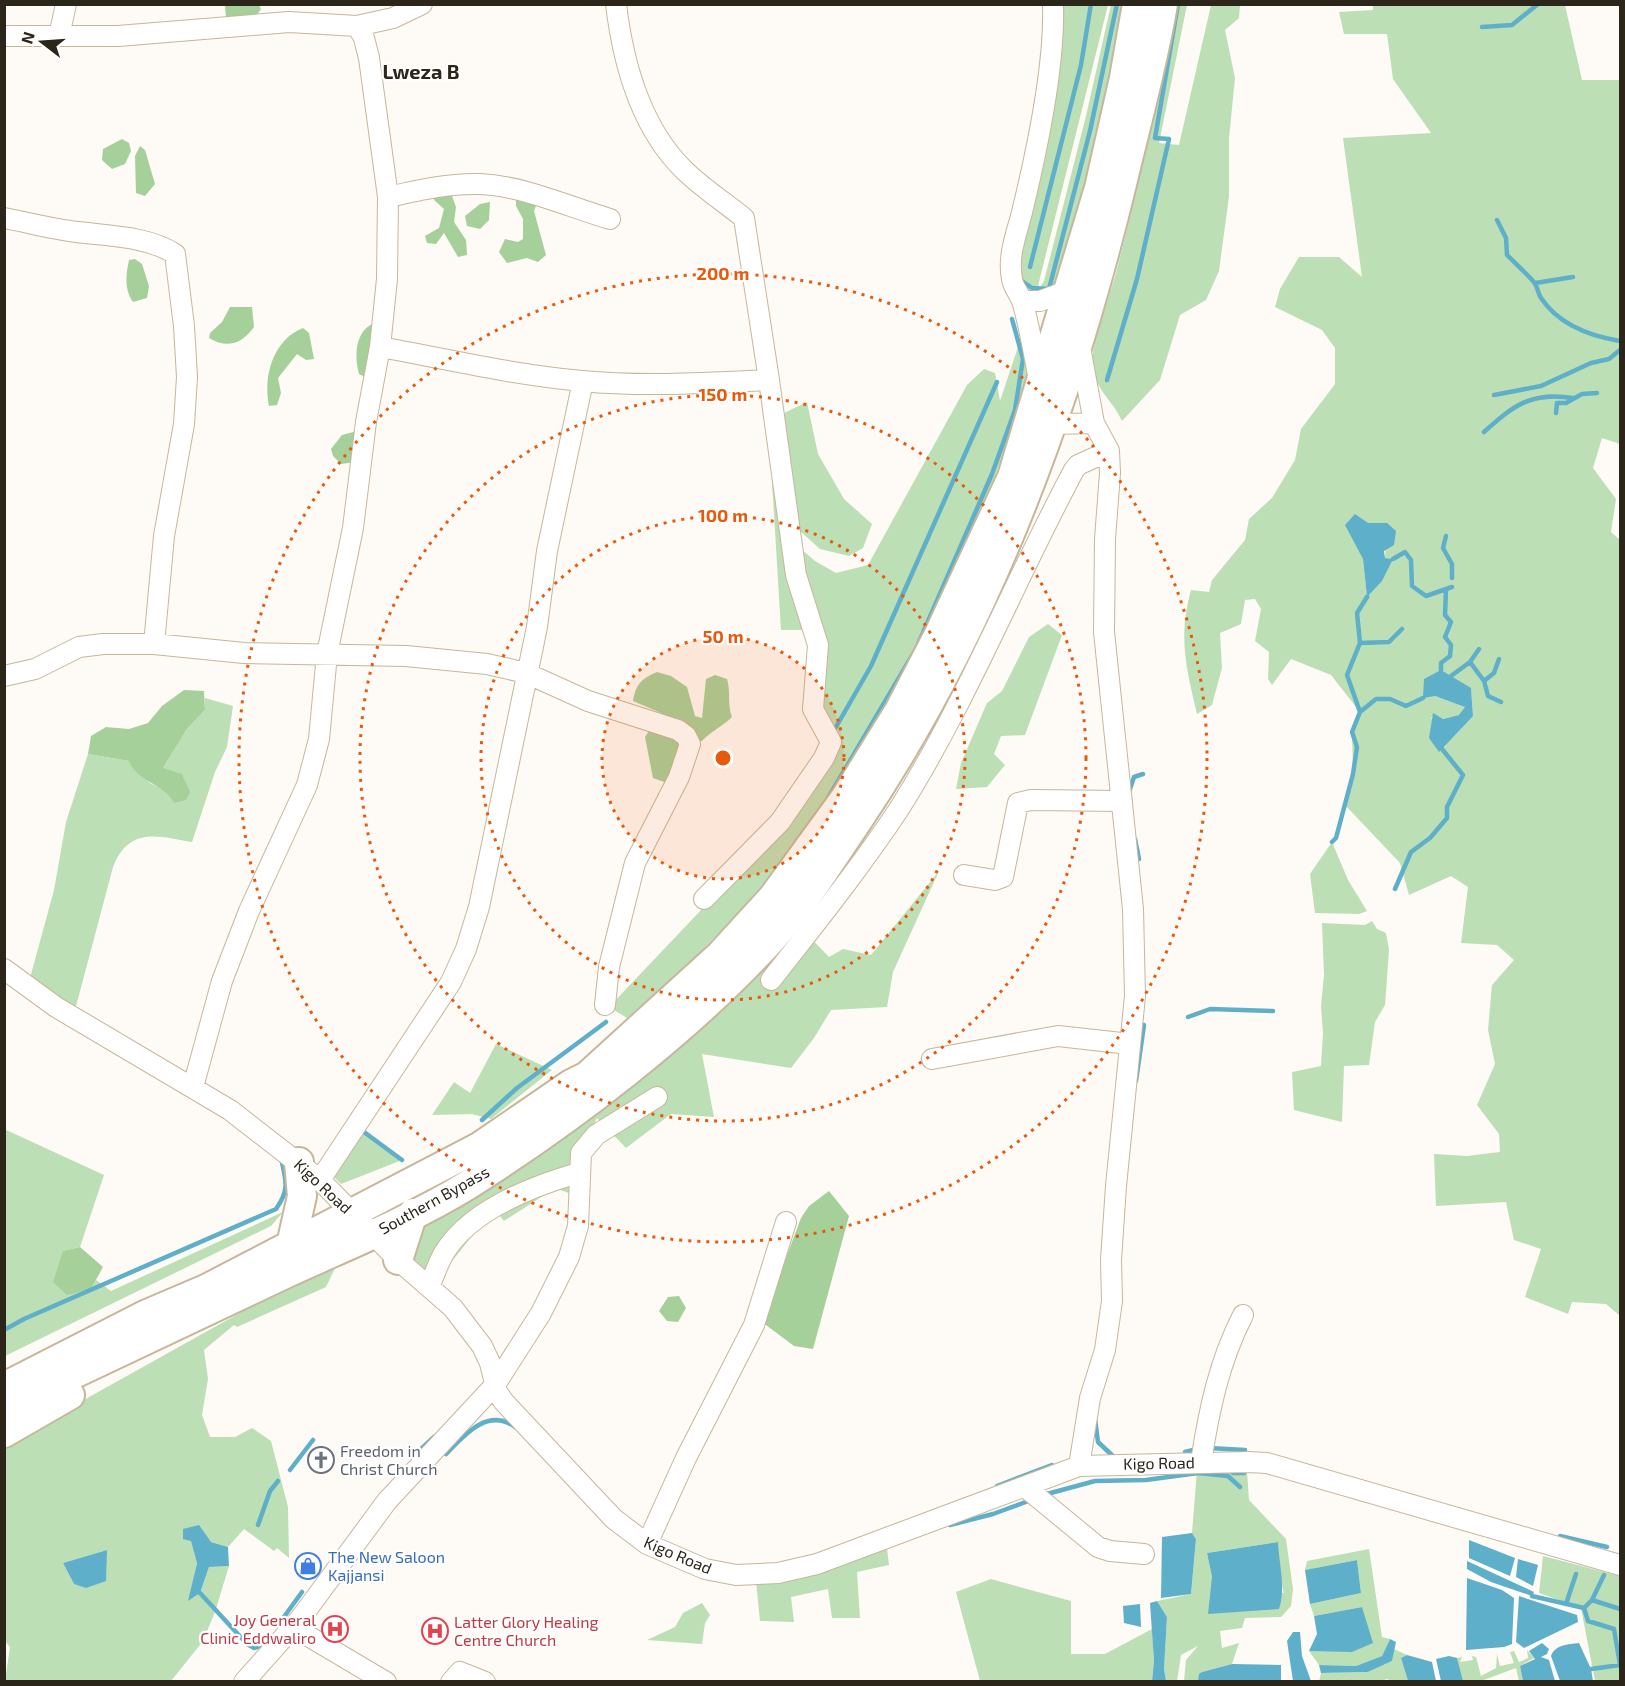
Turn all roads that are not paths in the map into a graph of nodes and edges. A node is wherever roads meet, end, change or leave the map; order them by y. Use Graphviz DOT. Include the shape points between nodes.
graph roads {
  1 [pos="66,4"];
  2 [pos="422,4"];
  3 [pos="616,4"];
  4 [pos="1053,4"];
  5 [pos="1137,4"];
  6 [pos="1163,4"];
  7 [pos="357,26"];
  8 [pos="4,36"];
  9 [pos="59,36"];
  10 [pos="388,197"];
  11 [pos="4,218"];
  12 [pos="610,219"];
  13 [pos="1070,290"];
  14 [pos="1023,301"];
  15 [pos="1079,344"];
  16 [pos="380,347"];
  17 [pos="769,380"];
  18 [pos="583,381"];
  19 [pos="1041,386"];
  20 [pos="1094,423"];
  21 [pos="1052,424"];
  22 [pos="1108,451"];
  23 [pos="154,644"];
  24 [pos="327,654"];
  25 [pos="526,673"];
  26 [pos="4,676"];
  27 [pos="1122,801"];
  28 [pos="964,875"];
  29 [pos="792,894"];
  30 [pos="704,899"];
  31 [pos="4,969"];
  32 [pos="771,980"];
  33 [pos="605,1005"];
  34 [pos="1130,1044"];
  35 [pos="932,1059"];
  36 [pos="193,1087"];
  37 [pos="657,1097"];
  38 [pos="299,1162"];
  39 [pos="578,1173"];
  40 [pos="320,1180"];
  41 [pos="413,1213"];
  42 [pos="786,1222"];
  43 [pos="362,1224"];
  44 [pos="291,1245"];
  45 [pos="398,1260"];
  46 [pos="429,1287"];
  47 [pos="1243,1315"];
  48 [pos="147,1326"];
  49 [pos="4,1369"];
  50 [pos="495,1385"];
  51 [pos="4,1387"];
  52 [pos="4,1407"];
  53 [pos="4,1433"];
  54 [pos="1201,1462"];
  55 [pos="1079,1466"];
  56 [pos="1026,1487"];
  57 [pos="647,1544"];
  58 [pos="1144,1554"];
  59 [pos="1620,1565"];
  60 [pos="293,1627"];
  61 [pos="244,1682"];
  62 [pos="386,1682"];
  63 [pos="451,1682"];
  64 [pos="484,1682"];
  1 -- 9 [label="street"];
  2 -- 7 [label="street" via="393,18"];
  3 -- 17 [label="street" via="626,63 650,124 683,169 744,218"];
  4 -- 14 [label="street" via="1039,128 1023,210 1013,237 1012,280"];
  5 -- 13 [label="highway" via="1099,188"];
  6 -- 15 [label="highway" via="1106,253"];
  7 -- 9 [label="street" via="289,22 118,36"];
  7 -- 10 [label="street" via="369,58"];
  8 -- 9 [label="street"];
  10 -- 12 [label="street" via="428,188 482,184 517,190"];
  10 -- 16 [label="street" via="387,279"];
  11 -- 23 [label="street" via="118,236 166,247 175,254 187,377 184,424 164,536"];
  13 -- 14 [label="street" via="1040,301"];
  13 -- 19 [label="highway"];
  14 -- 19 [label="street"];
  15 -- 20 [label="street"];
  15 -- 21 [label="highway"];
  16 -- 18 [label="street" via="529,375"];
  16 -- 24 [label="street" via="353,528"];
  17 -- 18 [label="street" via="693,384"];
  17 -- 30 [label="street" via="796,575 818,645 813,709 831,742 780,822"];
  18 -- 25 [label="street"];
  19 -- 29 [label="highway" via="1012,477 939,634 899,711 813,845"];
  20 -- 21 [label="street"];
  20 -- 22 [label="street"];
  21 -- 29 [label="highway" via="1032,484 966,633 918,726 869,804"];
  22 -- 27 [label="street" via="1104,632"];
  22 -- 32 [label="street" via="1074,470 1029,553 949,722 898,809"];
  23 -- 24 [label="street"];
  23 -- 26 [label="street" via="79,647 35,669"];
  24 -- 25 [label="street" via="406,656 487,664"];
  24 -- 36 [label="street" via="319,739 307,785 249,911 222,981"];
  25 -- 33 [label="street" via="588,700 678,729 690,744 679,777 635,863 609,966"];
  25 -- 40 [label="street" via="479,907 466,949 451,982"];
  27 -- 28 [label="street" via="1018,803 1003,877 996,880"];
  27 -- 34 [label="street" via="1133,909 1135,1008"];
  29 -- 41 [label="highway, Southern Bypass" via="771,940 615,1080 463,1188"];
  29 -- 43 [label="highway, Southern Bypass" via="587,1076"];
  31 -- 36 [label="street, Kigo Road" via="56,1007"];
  34 -- 35 [label="street" via="1058,1036"];
  34 -- 55 [label="street" via="1116,1186 1111,1311"];
  36 -- 38 [label="street, Kigo Road"];
  37 -- 39 [label="street" via="589,1142 581,1153"];
  38 -- 40 [label="street, Kigo Road"];
  38 -- 44 [label="highway" via="302,1196"];
  39 -- 46 [label="street" via="552,1180 482,1215 444,1253"];
  39 -- 50 [label="street" via="578,1226 569,1257 541,1313"];
  40 -- 43 [label="street, Kigo Road"];
  41 -- 43 [label="highway, Southern Bypass"];
  41 -- 45 [label="highway"];
  42 -- 57 [label="street" via="754,1325"];
  43 -- 44 [label="highway, Southern Bypass"];
  43 -- 45 [label="street, Kigo Road"];
  43 -- 48 [label="highway, Southern Bypass"];
  44 -- 48 [label="highway, Southern Bypass" via="206,1289"];
  45 -- 46 [label="street, Kigo Road"];
  46 -- 50 [label="street, Kigo Road" via="453,1308 482,1346"];
  47 -- 54 [label="street" via="1226,1349 1210,1404"];
  48 -- 49 [label="highway" via="34,1355"];
  48 -- 51 [label="highway, Southern Bypass"];
  48 -- 52 [label="highway, Southern Bypass"];
  48 -- 53 [label="highway" via="74,1392"];
  50 -- 57 [label="street, Kigo Road" via="504,1402 614,1519"];
  50 -- 60 [label="street" via="387,1501"];
  54 -- 55 [label="street, Kigo Road"];
  54 -- 59 [label="street, Kigo Road" via="1267,1463"];
  55 -- 56 [label="street, Kigo Road"];
  56 -- 57 [label="street, Kigo Road" via="817,1564 778,1573 735,1575 705,1569"];
  56 -- 58 [label="street" via="1098,1547"];
  60 -- 61 [label="street"];
  60 -- 62 [label="street"];
  63 -- 64 [label="street" via="460,1672"];
}
